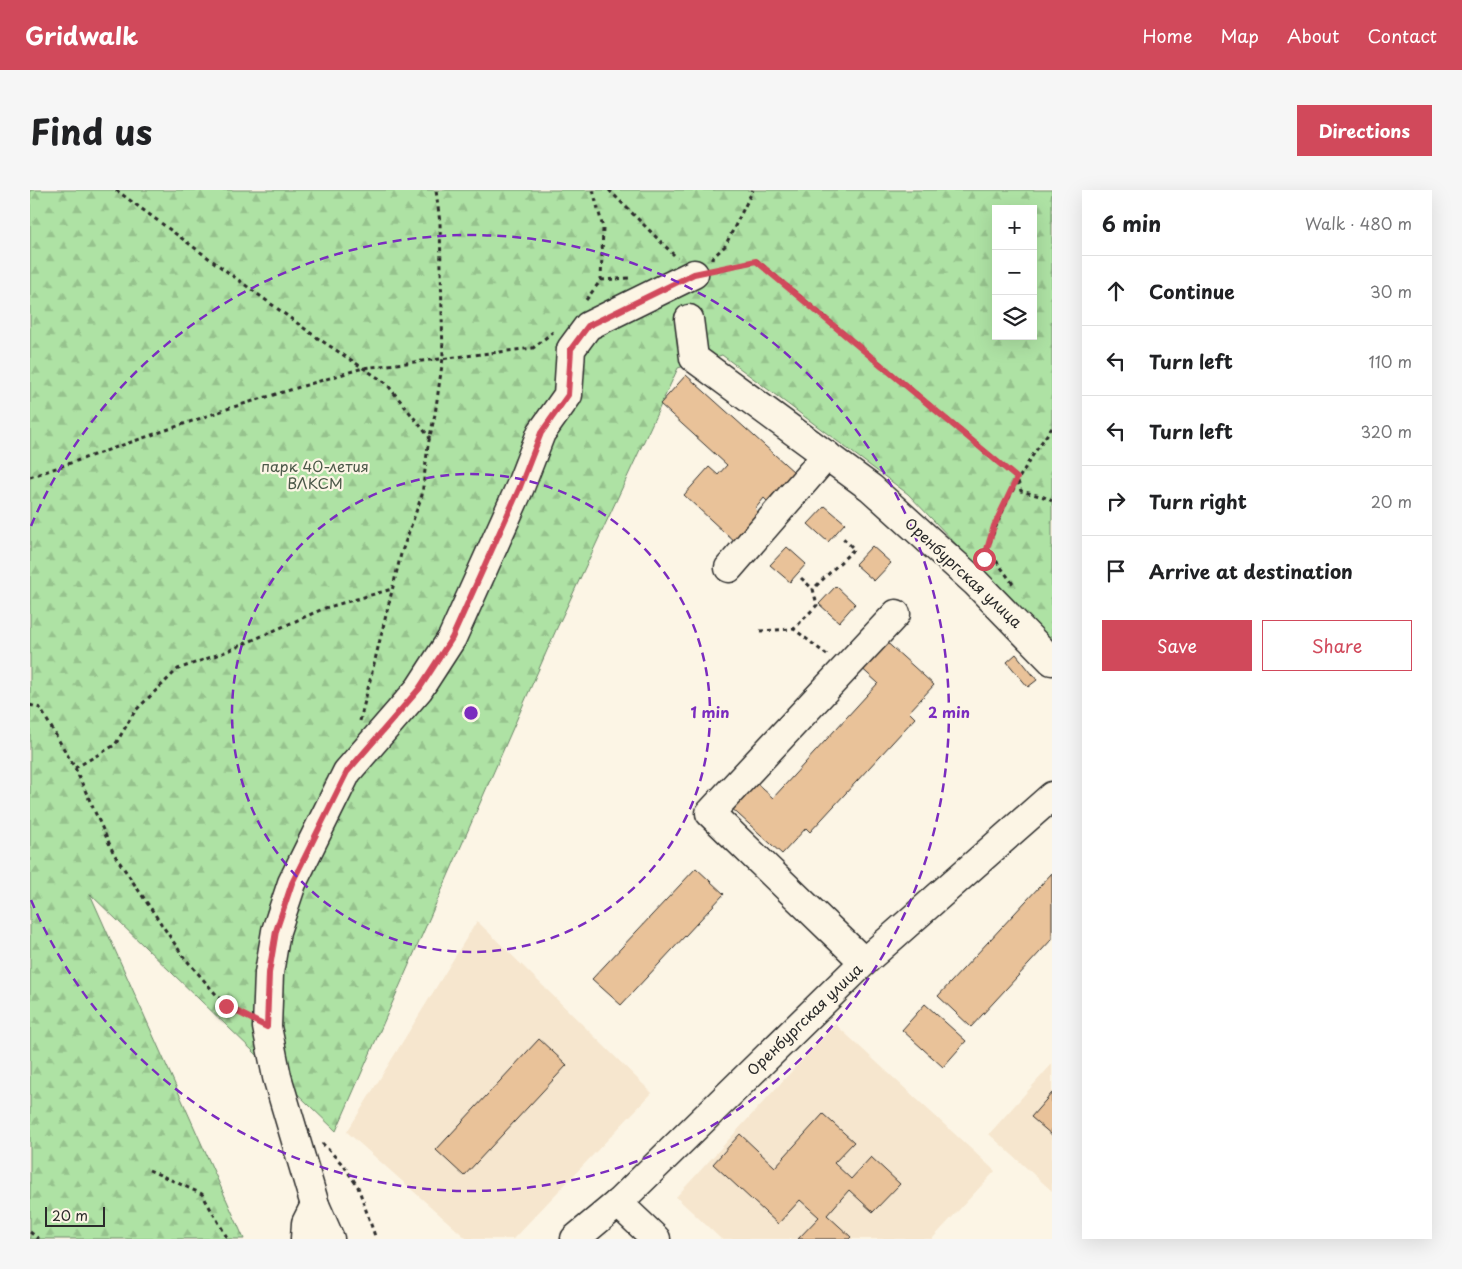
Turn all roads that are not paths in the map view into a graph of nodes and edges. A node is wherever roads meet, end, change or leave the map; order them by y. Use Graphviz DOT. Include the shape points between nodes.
graph roads {
  1 [pos="694,274"];
  2 [pos="689,319"];
  3 [pos="828,455"];
  4 [pos="729,568"];
  5 [pos="896,614"];
  6 [pos="1052,661"];
  7 [pos="1048,807"];
  8 [pos="864,962"];
  9 [pos="618,1203"];
  10 [pos="315,1205"];
  11 [pos="305,1239"];
  12 [pos="330,1239"];
  13 [pos="575,1239"];
  14 [pos="656,1239"];
  1 -- 10 [label="street" via="582,320 571,349 568,395 541,433 452,638 419,689 347,772 292,883 276,931 269,973 267,1027 277,1076"];
  2 -- 3 [label="street, Оренбургская улица" via="694,358"];
  3 -- 4 [label="street"];
  3 -- 6 [label="street, Оренбургская улица" via="871,488 976,582"];
  5 -- 8 [label="street" via="710,813"];
  7 -- 8 [label="street, Оренбургская улица"];
  8 -- 9 [label="street, Оренбургская улица"];
  9 -- 13 [label="street, Оренбургская улица"];
  9 -- 14 [label="street"];
  10 -- 11 [label="street" via="306,1222"];
  10 -- 12 [label="street"];
}
